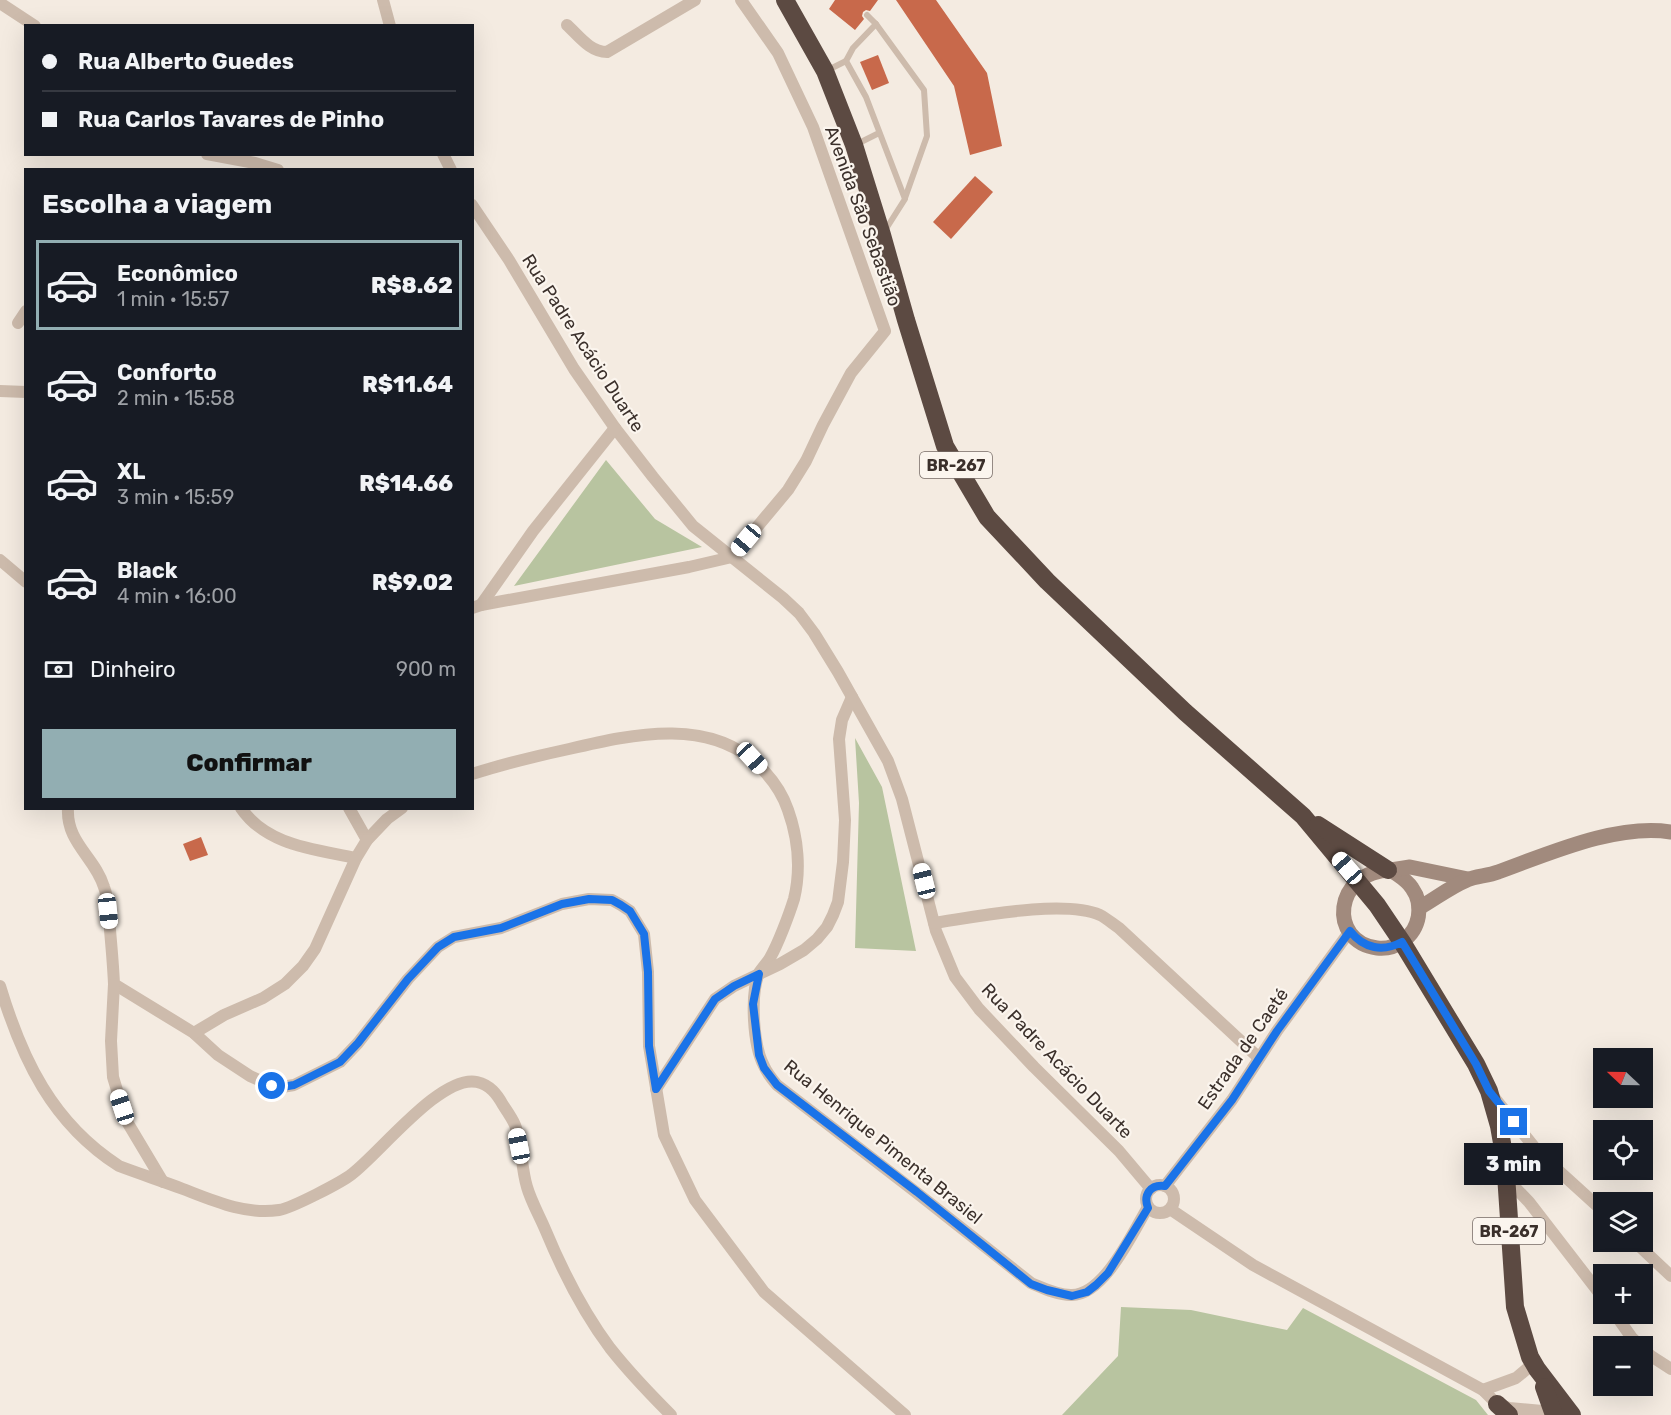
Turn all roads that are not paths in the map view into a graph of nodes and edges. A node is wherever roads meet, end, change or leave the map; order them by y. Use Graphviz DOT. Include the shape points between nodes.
graph roads {
  1 [pos="383,0"];
  2 [pos="695,0"];
  3 [pos="741,0"];
  4 [pos="785,0"];
  5 [pos="0,3"];
  6 [pos="867,15"];
  7 [pos="32,24"];
  8 [pos="389,24"];
  9 [pos="876,24"];
  10 [pos="567,25"];
  11 [pos="846,61"];
  12 [pos="825,71"];
  13 [pos="879,134"];
  14 [pos="854,145"];
  15 [pos="218,156"];
  16 [pos="271,168"];
  17 [pos="905,199"];
  18 [pos="474,208"];
  19 [pos="474,223"];
  20 [pos="486,226"];
  21 [pos="882,235"];
  22 [pos="24,314"];
  23 [pos="906,320"];
  24 [pos="18,323"];
  25 [pos="885,331"];
  26 [pos="0,391"];
  27 [pos="24,392"];
  28 [pos="615,428"];
  29 [pos="732,557"];
  30 [pos="0,560"];
  31 [pos="24,580"];
  32 [pos="477,607"];
  33 [pos="852,697"];
  34 [pos="474,773"];
  35 [pos="68,810"];
  36 [pos="243,810"];
  37 [pos="350,810"];
  38 [pos="399,810"];
  39 [pos="1303,816"];
  40 [pos="1671,832"];
  41 [pos="367,840"];
  42 [pos="357,858"];
  43 [pos="1390,870"];
  44 [pos="1468,879"];
  45 [pos="1358,880"];
  46 [pos="1419,908"];
  47 [pos="934,923"];
  48 [pos="1350,931"];
  49 [pos="1402,942"];
  50 [pos="759,974"];
  51 [pos="114,984"];
  52 [pos="0,986"];
  53 [pos="194,1033"];
  54 [pos="1259,1058"];
  55 [pos="656,1089"];
  56 [pos="1489,1091"];
  57 [pos="1506,1178"];
  58 [pos="163,1182"];
  59 [pos="1165,1186"];
  60 [pos="1151,1189"];
  61 [pos="1593,1202"];
  62 [pos="1148,1208"];
  63 [pos="1170,1209"];
  64 [pos="1646,1252"];
  65 [pos="1671,1276"];
  66 [pos="1593,1285"];
  67 [pos="1653,1357"];
  68 [pos="1536,1366"];
  69 [pos="1671,1369"];
  70 [pos="1483,1390"];
  71 [pos="1503,1409"];
  72 [pos="1553,1413"];
  73 [pos="671,1415"];
  74 [pos="905,1415"];
  75 [pos="1572,1415"];
  1 -- 8 [label="street"];
  2 -- 10 [label="street" via="607,52 592,49"];
  3 -- 25 [label="street, Avenida São Sebastião" via="778,52 813,128"];
  4 -- 12 [label="highway, BR-267"];
  5 -- 7 [label="street"];
  6 -- 9 [label="lane"];
  9 -- 11 [label="lane"];
  9 -- 17 [label="lane" via="924,90 927,136"];
  11 -- 12 [label="lane"];
  11 -- 13 [label="lane" via="867,97"];
  12 -- 14 [label="highway, BR-267"];
  13 -- 14 [label="lane"];
  13 -- 17 [label="lane"];
  14 -- 21 [label="highway, BR-267"];
  15 -- 16 [label="street"];
  17 -- 21 [label="lane"];
  18 -- 20 [label="street, Rua Padre Acácio Duarte"];
  19 -- 20 [label="street"];
  20 -- 28 [label="street, Rua Padre Acácio Duarte"];
  21 -- 23 [label="highway, BR-267"];
  22 -- 24 [label="street"];
  23 -- 25 [label="street"];
  23 -- 39 [label="highway, BR-267" via="945,446 987,517 1047,581 1185,712"];
  25 -- 29 [label="street, Avenida São Sebastião" via="852,373 788,490"];
  26 -- 27 [label="street"];
  28 -- 29 [label="street, Rua Padre Acácio Duarte" via="693,526"];
  28 -- 32 [label="street"];
  29 -- 32 [label="street"];
  29 -- 33 [label="street, Rua Padre Acácio Duarte" via="799,612"];
  30 -- 31 [label="street"];
  33 -- 47 [label="street, Rua Padre Acácio Duarte" via="888,761 902,799"];
  33 -- 50 [label="street" via="839,740 845,820 838,902 817,939"];
  34 -- 50 [label="street, Rua Henrique Pimenta Brasiel" via="584,745 654,734 697,735 752,758 784,796 798,859 794,899 771,956"];
  35 -- 51 [label="street" via="73,836 96,867 105,887"];
  36 -- 42 [label="street" via="256,825 283,842"];
  37 -- 41 [label="street"];
  38 -- 41 [label="street"];
  39 -- 43 [label="highway"];
  39 -- 45 [label="highway, BR-267"];
  40 -- 44 [label="street" via="1621,833"];
  41 -- 42 [label="street"];
  42 -- 53 [label="street" via="315,949 303,966 263,998"];
  43 -- 44 [label="street" via="1410,867"];
  43 -- 45 [label="street"];
  43 -- 46 [label="street" via="1413,889"];
  44 -- 46 [label="street"];
  45 -- 48 [label="street" via="1345,899 1345,921"];
  45 -- 49 [label="highway, BR-267"];
  46 -- 49 [label="street" via="1415,927"];
  47 -- 54 [label="street" via="1033,910 1100,915 1119,928"];
  47 -- 60 [label="street, Rua Padre Acácio Duarte" via="955,977 979,1009 1119,1151"];
  48 -- 49 [label="street" via="1370,946 1387,948"];
  48 -- 54 [label="street, Estrada de Caeté"];
  49 -- 56 [label="highway, BR-267"];
  50 -- 55 [label="street" via="715,999"];
  50 -- 62 [label="street, Rua Henrique Pimenta Brasiel" via="753,1004 759,1055 777,1085 1031,1284 1072,1296 1087,1292 1108,1273"];
  51 -- 53 [label="street"];
  51 -- 58 [label="street" via="112,1077 126,1120"];
  52 -- 58 [label="street" via="31,1068 52,1104 77,1133 108,1159"];
  53 -- 55 [label="street" via="250,1076 272,1086 294,1085 340,1062 408,979 438,947 454,937 501,928 562,904 612,900 630,911 644,934 649,1046"];
  54 -- 59 [label="street, Estrada de Caeté" via="1232,1100"];
  55 -- 74 [label="street" via="664,1134 695,1200 764,1292"];
  56 -- 57 [label="highway, BR-267" via="1499,1126"];
  56 -- 61 [label="street" via="1539,1153"];
  57 -- 66 [label="street"];
  57 -- 68 [label="highway, BR-267" via="1515,1307"];
  58 -- 73 [label="street" via="237,1208 281,1210 351,1175 444,1090 471,1081 480,1083 497,1094 515,1126 527,1187 574,1291 610,1347"];
  59 -- 60 [label="street"];
  59 -- 63 [label="street" via="1174,1196"];
  60 -- 62 [label="street" via="1146,1196"];
  62 -- 63 [label="street" via="1159,1214"];
  63 -- 70 [label="street" via="1252,1265"];
  64 -- 65 [label="street"];
  67 -- 69 [label="street"];
  68 -- 70 [label="street"];
  68 -- 72 [label="highway, BR-267"];
  68 -- 75 [label="highway"];
  70 -- 71 [label="street"];
  71 -- 72 [label="street"];
}
